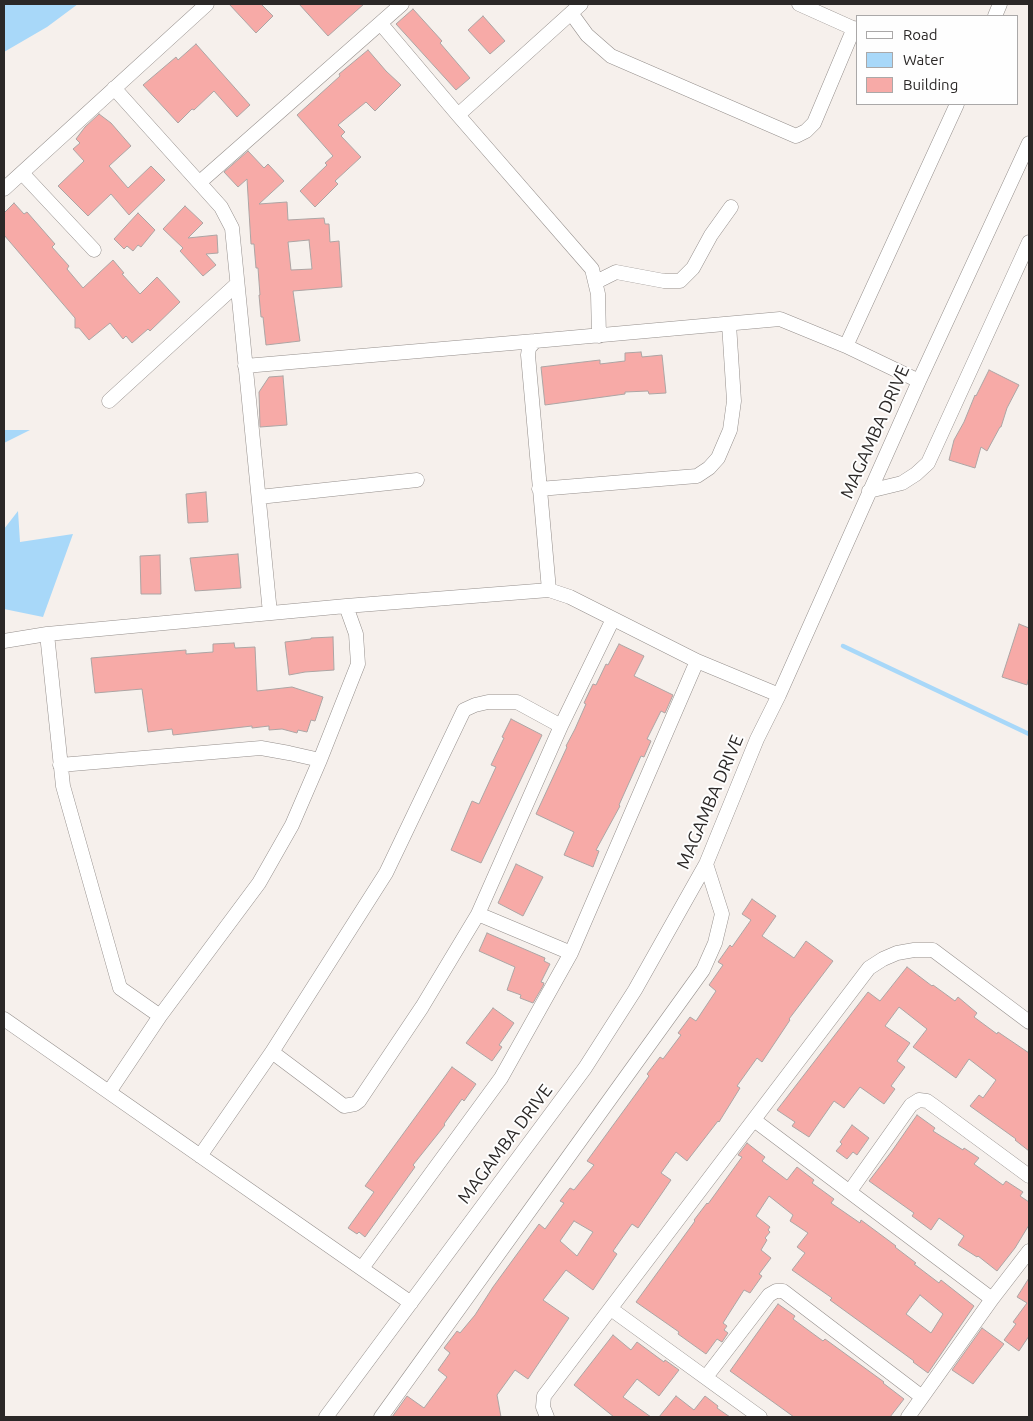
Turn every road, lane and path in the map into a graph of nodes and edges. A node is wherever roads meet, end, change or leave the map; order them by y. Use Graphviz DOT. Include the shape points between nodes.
graph roads {
  1 [pos="207,4"];
  2 [pos="402,4"];
  3 [pos="799,4"];
  4 [pos="576,8"];
  5 [pos="381,24"];
  6 [pos="855,29"];
  7 [pos="114,88"];
  8 [pos="957,105"];
  9 [pos="458,115"];
  10 [pos="1029,143"];
  11 [pos="1025,163"];
  12 [pos="22,173"];
  13 [pos="200,182"];
  14 [pos="4,188"];
  15 [pos="732,207"];
  16 [pos="1029,242"];
  17 [pos="94,250"];
  18 [pos="596,282"];
  19 [pos="237,284"];
  20 [pos="729,324"];
  21 [pos="599,336"];
  22 [pos="535,341"];
  23 [pos="846,346"];
  24 [pos="245,366"];
  25 [pos="919,381"];
  26 [pos="109,400"];
  27 [pos="417,480"];
  28 [pos="539,489"];
  29 [pos="869,491"];
  30 [pos="259,497"];
  31 [pos="549,590"];
  32 [pos="346,606"];
  33 [pos="270,613"];
  34 [pos="613,619"];
  35 [pos="47,634"];
  36 [pos="4,641"];
  37 [pos="697,661"];
  38 [pos="778,695"];
  39 [pos="562,726"];
  40 [pos="320,760"];
  41 [pos="60,766"];
  42 [pos="706,864"];
  43 [pos="478,914"];
  44 [pos="571,953"];
  45 [pos="160,1016"];
  46 [pos="4,1019"];
  47 [pos="1029,1022"];
  48 [pos="272,1052"];
  49 [pos="109,1092"];
  50 [pos="754,1120"];
  51 [pos="200,1156"];
  52 [pos="1029,1176"];
  53 [pos="850,1191"];
  54 [pos="1029,1251"];
  55 [pos="362,1268"];
  56 [pos="992,1299"];
  57 [pos="411,1303"];
  58 [pos="611,1309"];
  59 [pos="706,1377"];
  60 [pos="922,1397"];
  61 [pos="330,1416"];
  62 [pos="381,1417"];
  63 [pos="547,1417"];
  64 [pos="760,1417"];
  65 [pos="908,1417"];
  1 -- 7 [label="street"];
  2 -- 5 [label="street"];
  3 -- 6 [label="street"];
  4 -- 6 [label="street" via="587,35 611,56 796,136 814,123"];
  4 -- 9 [label="street"];
  5 -- 9 [label="street"];
  5 -- 13 [label="street"];
  7 -- 12 [label="street"];
  7 -- 13 [label="street"];
  8 -- 23 [label="street"];
  9 -- 18 [label="street" via="592,269"];
  10 -- 11 [label="street, MAGAMBA DRIVE"];
  11 -- 25 [label="street, MAGAMBA DRIVE" via="1009,183"];
  12 -- 14 [label="street"];
  12 -- 17 [label="street"];
  13 -- 19 [label="street" via="221,207 232,228"];
  15 -- 18 [label="street" via="711,235 693,268 680,281 616,272"];
  16 -- 29 [label="street" via="928,463 902,483"];
  18 -- 21 [label="street"];
  19 -- 24 [label="street"];
  19 -- 26 [label="street"];
  20 -- 21 [label="street"];
  20 -- 23 [label="street" via="780,319"];
  20 -- 28 [label="street" via="734,401 730,430 718,458 709,468 697,476"];
  21 -- 22 [label="street"];
  22 -- 24 [label="street"];
  22 -- 28 [label="street" via="528,355"];
  23 -- 25 [label="street"];
  24 -- 30 [label="street"];
  25 -- 29 [label="street, MAGAMBA DRIVE"];
  27 -- 30 [label="street"];
  28 -- 31 [label="street"];
  29 -- 38 [label="street, MAGAMBA DRIVE"];
  30 -- 33 [label="street"];
  31 -- 32 [label="street"];
  31 -- 34 [label="street"];
  32 -- 33 [label="street"];
  32 -- 40 [label="street" via="356,634 358,664"];
  33 -- 35 [label="street"];
  34 -- 37 [label="street"];
  34 -- 39 [label="street"];
  35 -- 36 [label="street"];
  35 -- 41 [label="street"];
  37 -- 38 [label="street"];
  37 -- 44 [label="street"];
  38 -- 42 [label="street, MAGAMBA DRIVE"];
  39 -- 43 [label="street"];
  39 -- 48 [label="street" via="516,702 488,702 464,710 386,873"];
  40 -- 41 [label="street" via="261,748"];
  40 -- 45 [label="street" via="292,825 259,883"];
  41 -- 45 [label="street" via="120,988"];
  42 -- 57 [label="street, MAGAMBA DRIVE" via="635,990 585,1068"];
  42 -- 62 [label="street" via="722,914 715,943 703,970"];
  43 -- 44 [label="street"];
  43 -- 48 [label="street" via="422,1007 355,1104 344,1106"];
  44 -- 55 [label="street" via="501,1078"];
  45 -- 49 [label="street"];
  46 -- 49 [label="street"];
  47 -- 50 [label="street" via="933,950 914,950 882,959 869,968"];
  48 -- 51 [label="street"];
  49 -- 51 [label="street"];
  50 -- 53 [label="street"];
  50 -- 58 [label="street"];
  51 -- 55 [label="street"];
  52 -- 53 [label="street" via="927,1101 919,1100 911,1105"];
  53 -- 56 [label="street"];
  54 -- 56 [label="street"];
  55 -- 57 [label="street"];
  56 -- 60 [label="street"];
  57 -- 61 [label="street, MAGAMBA DRIVE"];
  58 -- 59 [label="street"];
  58 -- 63 [label="street" via="544,1396 543,1407"];
  59 -- 60 [label="street" via="769,1295 783,1290"];
  59 -- 64 [label="street"];
  60 -- 65 [label="street"];
}
